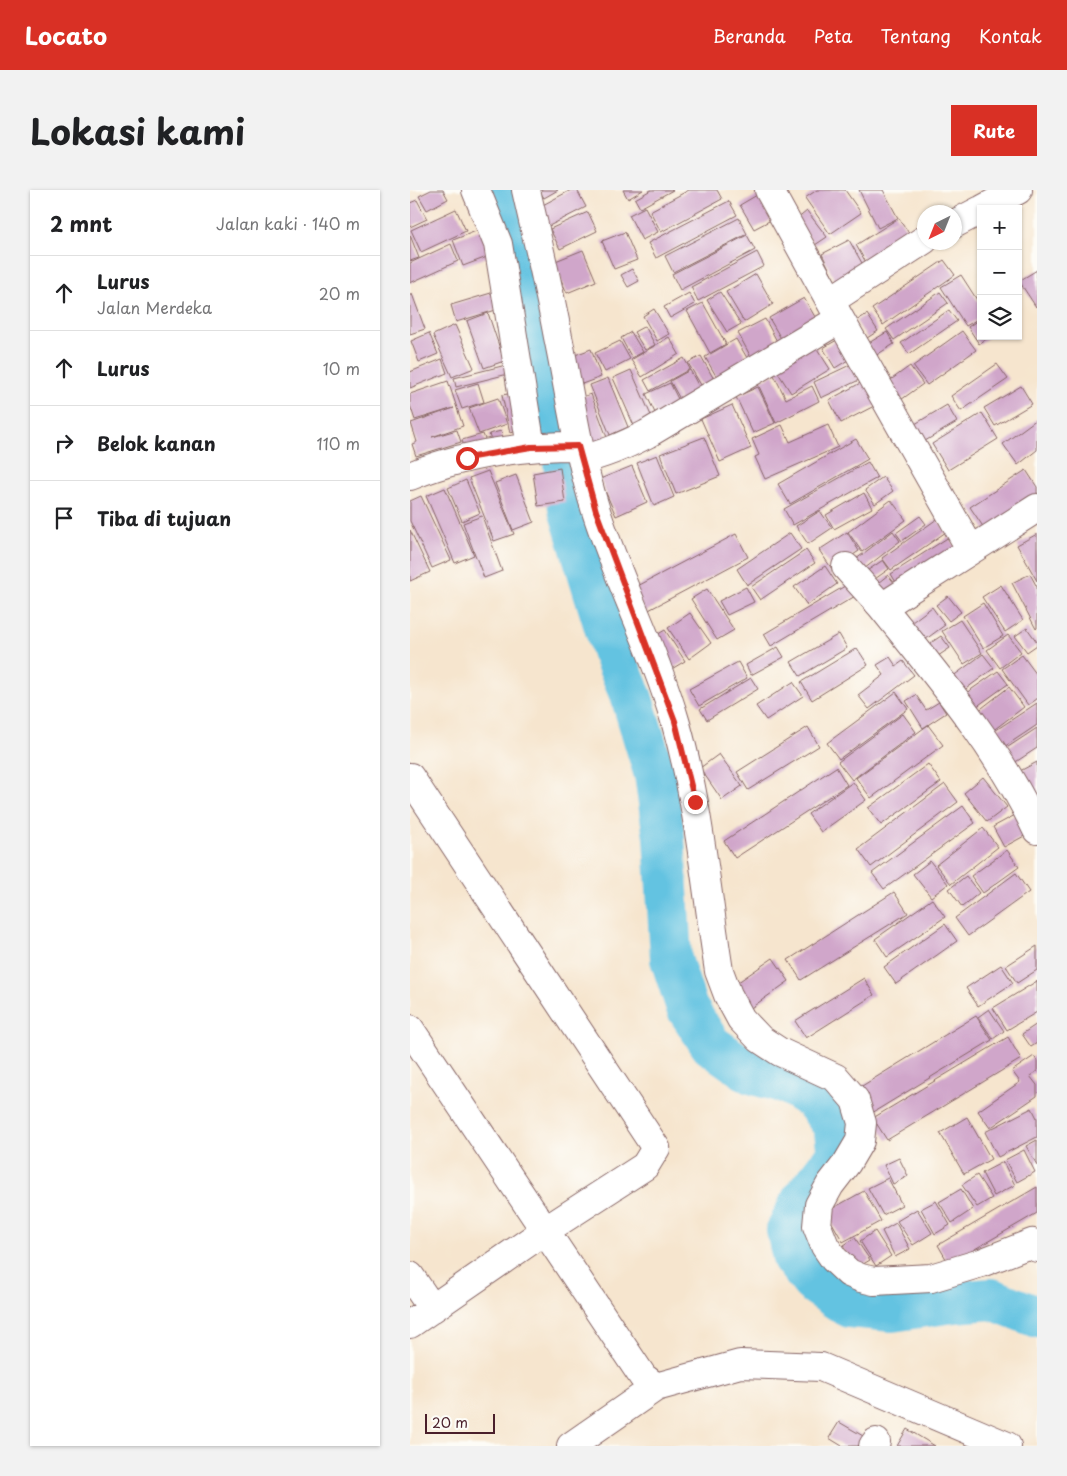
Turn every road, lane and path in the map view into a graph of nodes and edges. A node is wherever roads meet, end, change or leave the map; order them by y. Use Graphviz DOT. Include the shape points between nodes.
graph roads {
  1 [pos="476,190"];
  2 [pos="526,190"];
  3 [pos="769,190"];
  4 [pos="1018,190"];
  5 [pos="990,205"];
  6 [pos="977,212"];
  7 [pos="962,220"];
  8 [pos="917,246"];
  9 [pos="835,310"];
  10 [pos="535,447"];
  11 [pos="577,450"];
  12 [pos="410,476"];
  13 [pos="1037,508"];
  14 [pos="971,550"];
  15 [pos="846,566"];
  16 [pos="882,607"];
  17 [pos="410,777"];
  18 [pos="1037,830"];
  19 [pos="410,1029"];
  20 [pos="546,1230"];
  21 [pos="1035,1244"];
  22 [pos="410,1276"];
  23 [pos="432,1308"];
  24 [pos="410,1324"];
  25 [pos="656,1387"];
  26 [pos="571,1446"];
  27 [pos="1007,1446"];
  1 -- 10 [label="street" via="498,244"];
  2 -- 11 [label="street" via="558,336"];
  3 -- 9 [label="street"];
  4 -- 5 [label="street"];
  6 -- 7 [label="street"];
  8 -- 9 [label="street"];
  9 -- 11 [label="street" via="654,430 623,447 600,455"];
  9 -- 14 [label="street"];
  10 -- 11 [label="street"];
  10 -- 12 [label="street" via="467,458"];
  11 -- 21 [label="street" via="596,511 662,684 686,760 719,971 728,995 741,1020 760,1039 836,1078 855,1100 862,1123 860,1141 819,1205 817,1226 825,1246 848,1273 874,1281 931,1278"];
  13 -- 14 [label="street"];
  14 -- 16 [label="street"];
  15 -- 16 [label="street"];
  16 -- 18 [label="street" via="971,719 1005,769"];
  17 -- 20 [label="street" via="656,1148 645,1166"];
  19 -- 20 [label="street"];
  20 -- 23 [label="street"];
  20 -- 25 [label="street" via="643,1377"];
  22 -- 23 [label="street"];
  23 -- 24 [label="street"];
  25 -- 26 [label="street"];
  25 -- 27 [label="street" via="740,1364 821,1367"];
}
